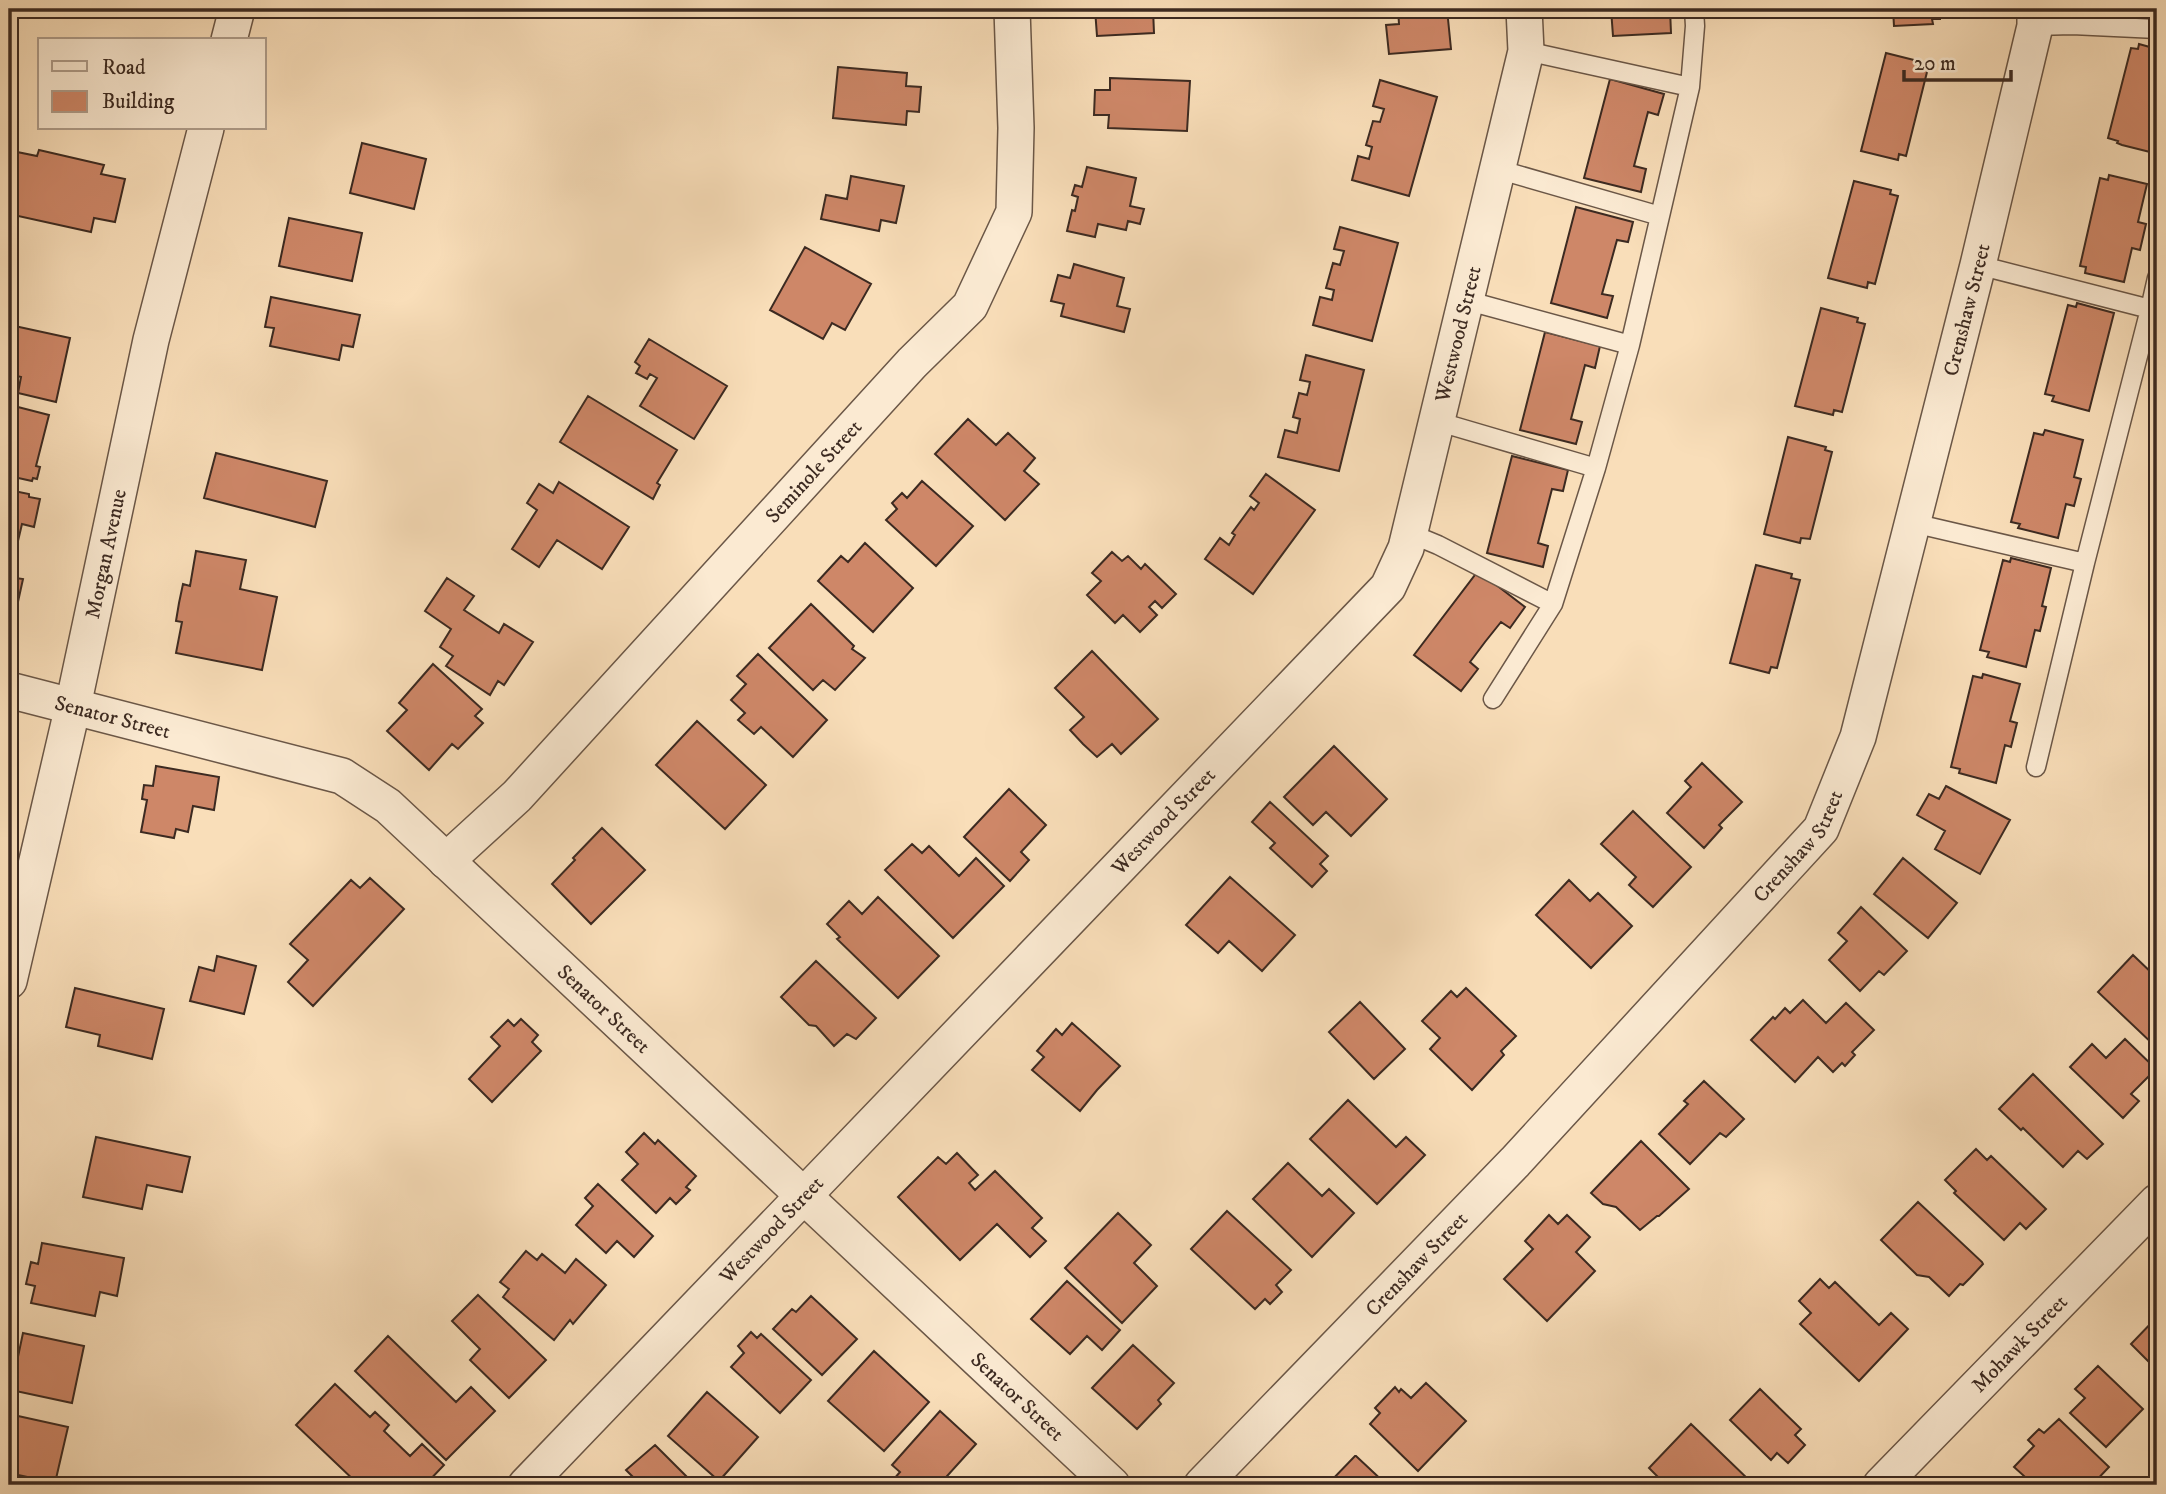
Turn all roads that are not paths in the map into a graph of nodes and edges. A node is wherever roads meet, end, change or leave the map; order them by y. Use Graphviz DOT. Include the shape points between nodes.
graph roads {
  1 [pos="237,9"];
  2 [pos="1012,9"];
  3 [pos="1524,9"];
  4 [pos="1693,9"];
  5 [pos="2035,17"];
  6 [pos="2157,29"];
  7 [pos="230,38"];
  8 [pos="1525,51"];
  9 [pos="1690,88"];
  10 [pos="205,130"];
  11 [pos="1497,169"];
  12 [pos="1660,216"];
  13 [pos="1978,265"];
  14 [pos="2157,278"];
  15 [pos="1465,300"];
  16 [pos="2150,309"];
  17 [pos="1630,345"];
  18 [pos="1436,421"];
  19 [pos="1596,468"];
  20 [pos="1913,523"];
  21 [pos="1409,533"];
  22 [pos="2085,564"];
  23 [pos="1553,604"];
  24 [pos="9,690"];
  25 [pos="1493,699"];
  26 [pos="73,706"];
  27 [pos="2036,767"];
  28 [pos="446,861"];
  29 [pos="9,981"];
  30 [pos="803,1197"];
  31 [pos="2157,1202"];
  32 [pos="526,1485"];
  33 [pos="1112,1485"];
  34 [pos="1202,1485"];
  35 [pos="1881,1485"];
  1 -- 7 [label="street"];
  2 -- 28 [label="street, Seminole Street" via="1014,212 970,306 912,363 517,796"];
  3 -- 8 [label="street, Westwood Street"];
  4 -- 9 [label="lane"];
  5 -- 6 [label="lane" via="2072,25"];
  5 -- 13 [label="street, Crenshaw Street"];
  8 -- 9 [label="lane"];
  8 -- 11 [label="street, Westwood Street"];
  9 -- 12 [label="lane"];
  10 -- 26 [label="street, Morgan Avenue" via="151,340"];
  11 -- 12 [label="lane"];
  11 -- 15 [label="street, Westwood Street"];
  12 -- 17 [label="lane"];
  13 -- 16 [label="lane"];
  13 -- 20 [label="street, Crenshaw Street"];
  14 -- 16 [label="lane"];
  15 -- 17 [label="lane"];
  15 -- 18 [label="street, Westwood Street"];
  16 -- 22 [label="lane"];
  17 -- 19 [label="lane"];
  18 -- 19 [label="lane"];
  18 -- 21 [label="street, Westwood Street"];
  19 -- 23 [label="lane"];
  20 -- 22 [label="lane"];
  20 -- 34 [label="street, Crenshaw Street" via="1858,737 1822,829 1515,1162"];
  21 -- 23 [label="lane"];
  21 -- 30 [label="street, Westwood Street" via="1388,587"];
  22 -- 27 [label="lane"];
  23 -- 25 [label="lane"];
  24 -- 26 [label="street, Senator Street"];
  26 -- 28 [label="street, Senator Street" via="342,776 388,806"];
  26 -- 29 [label="street, Morgan Avenue"];
  28 -- 30 [label="street, Senator Street"];
  30 -- 32 [label="street, Westwood Street"];
  30 -- 33 [label="street, Senator Street"];
  31 -- 35 [label="street, Mohawk Street"];
}
